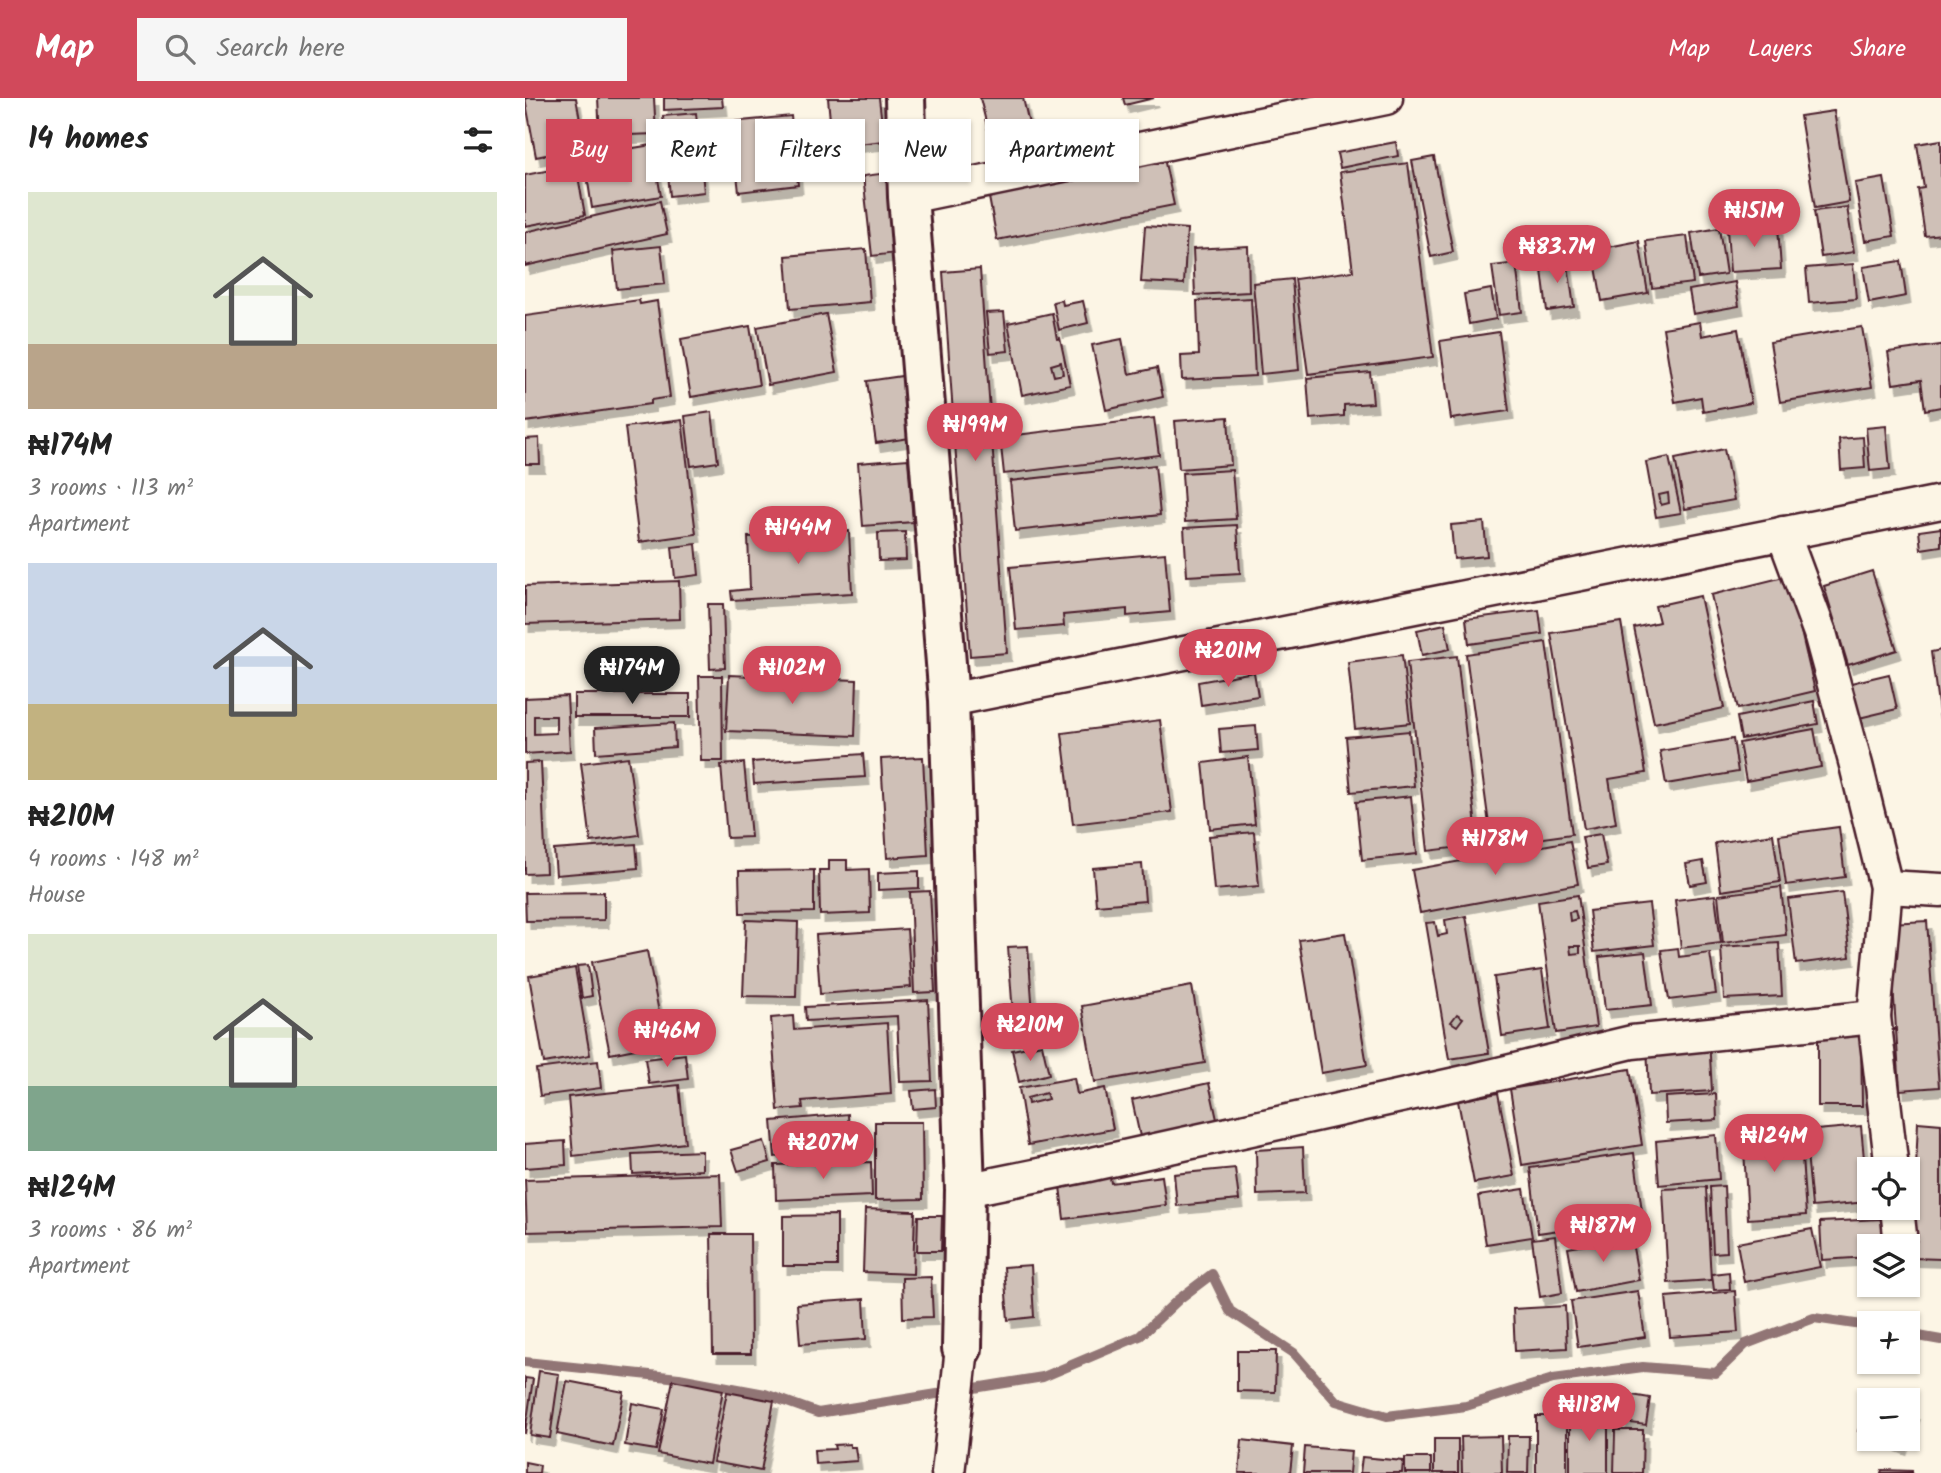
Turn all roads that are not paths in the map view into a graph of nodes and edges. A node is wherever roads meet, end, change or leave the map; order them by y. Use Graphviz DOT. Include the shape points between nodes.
graph roads {
  1 [pos="905,98"];
  2 [pos="1386,98"];
  3 [pos="908,197"];
  4 [pos="1941,502"];
  5 [pos="1783,533"];
  6 [pos="949,700"];
  7 [pos="1886,887"];
  8 [pos="1941,890"];
  9 [pos="1874,1017"];
  10 [pos="1891,1157"];
  11 [pos="965,1190"];
  12 [pos="962,1348"];
  13 [pos="950,1462"];
  1 -- 3 [label="main road"];
  2 -- 3 [label="street"];
  3 -- 6 [label="main road"];
  4 -- 5 [label="street"];
  5 -- 6 [label="street"];
  5 -- 7 [label="street" via="1820,634"];
  6 -- 11 [label="main road"];
  7 -- 8 [label="street"];
  7 -- 9 [label="street"];
  9 -- 10 [label="street"];
  9 -- 11 [label="street" via="1632,1042"];
  11 -- 12 [label="main road"];
  12 -- 13 [label="street"];
}
